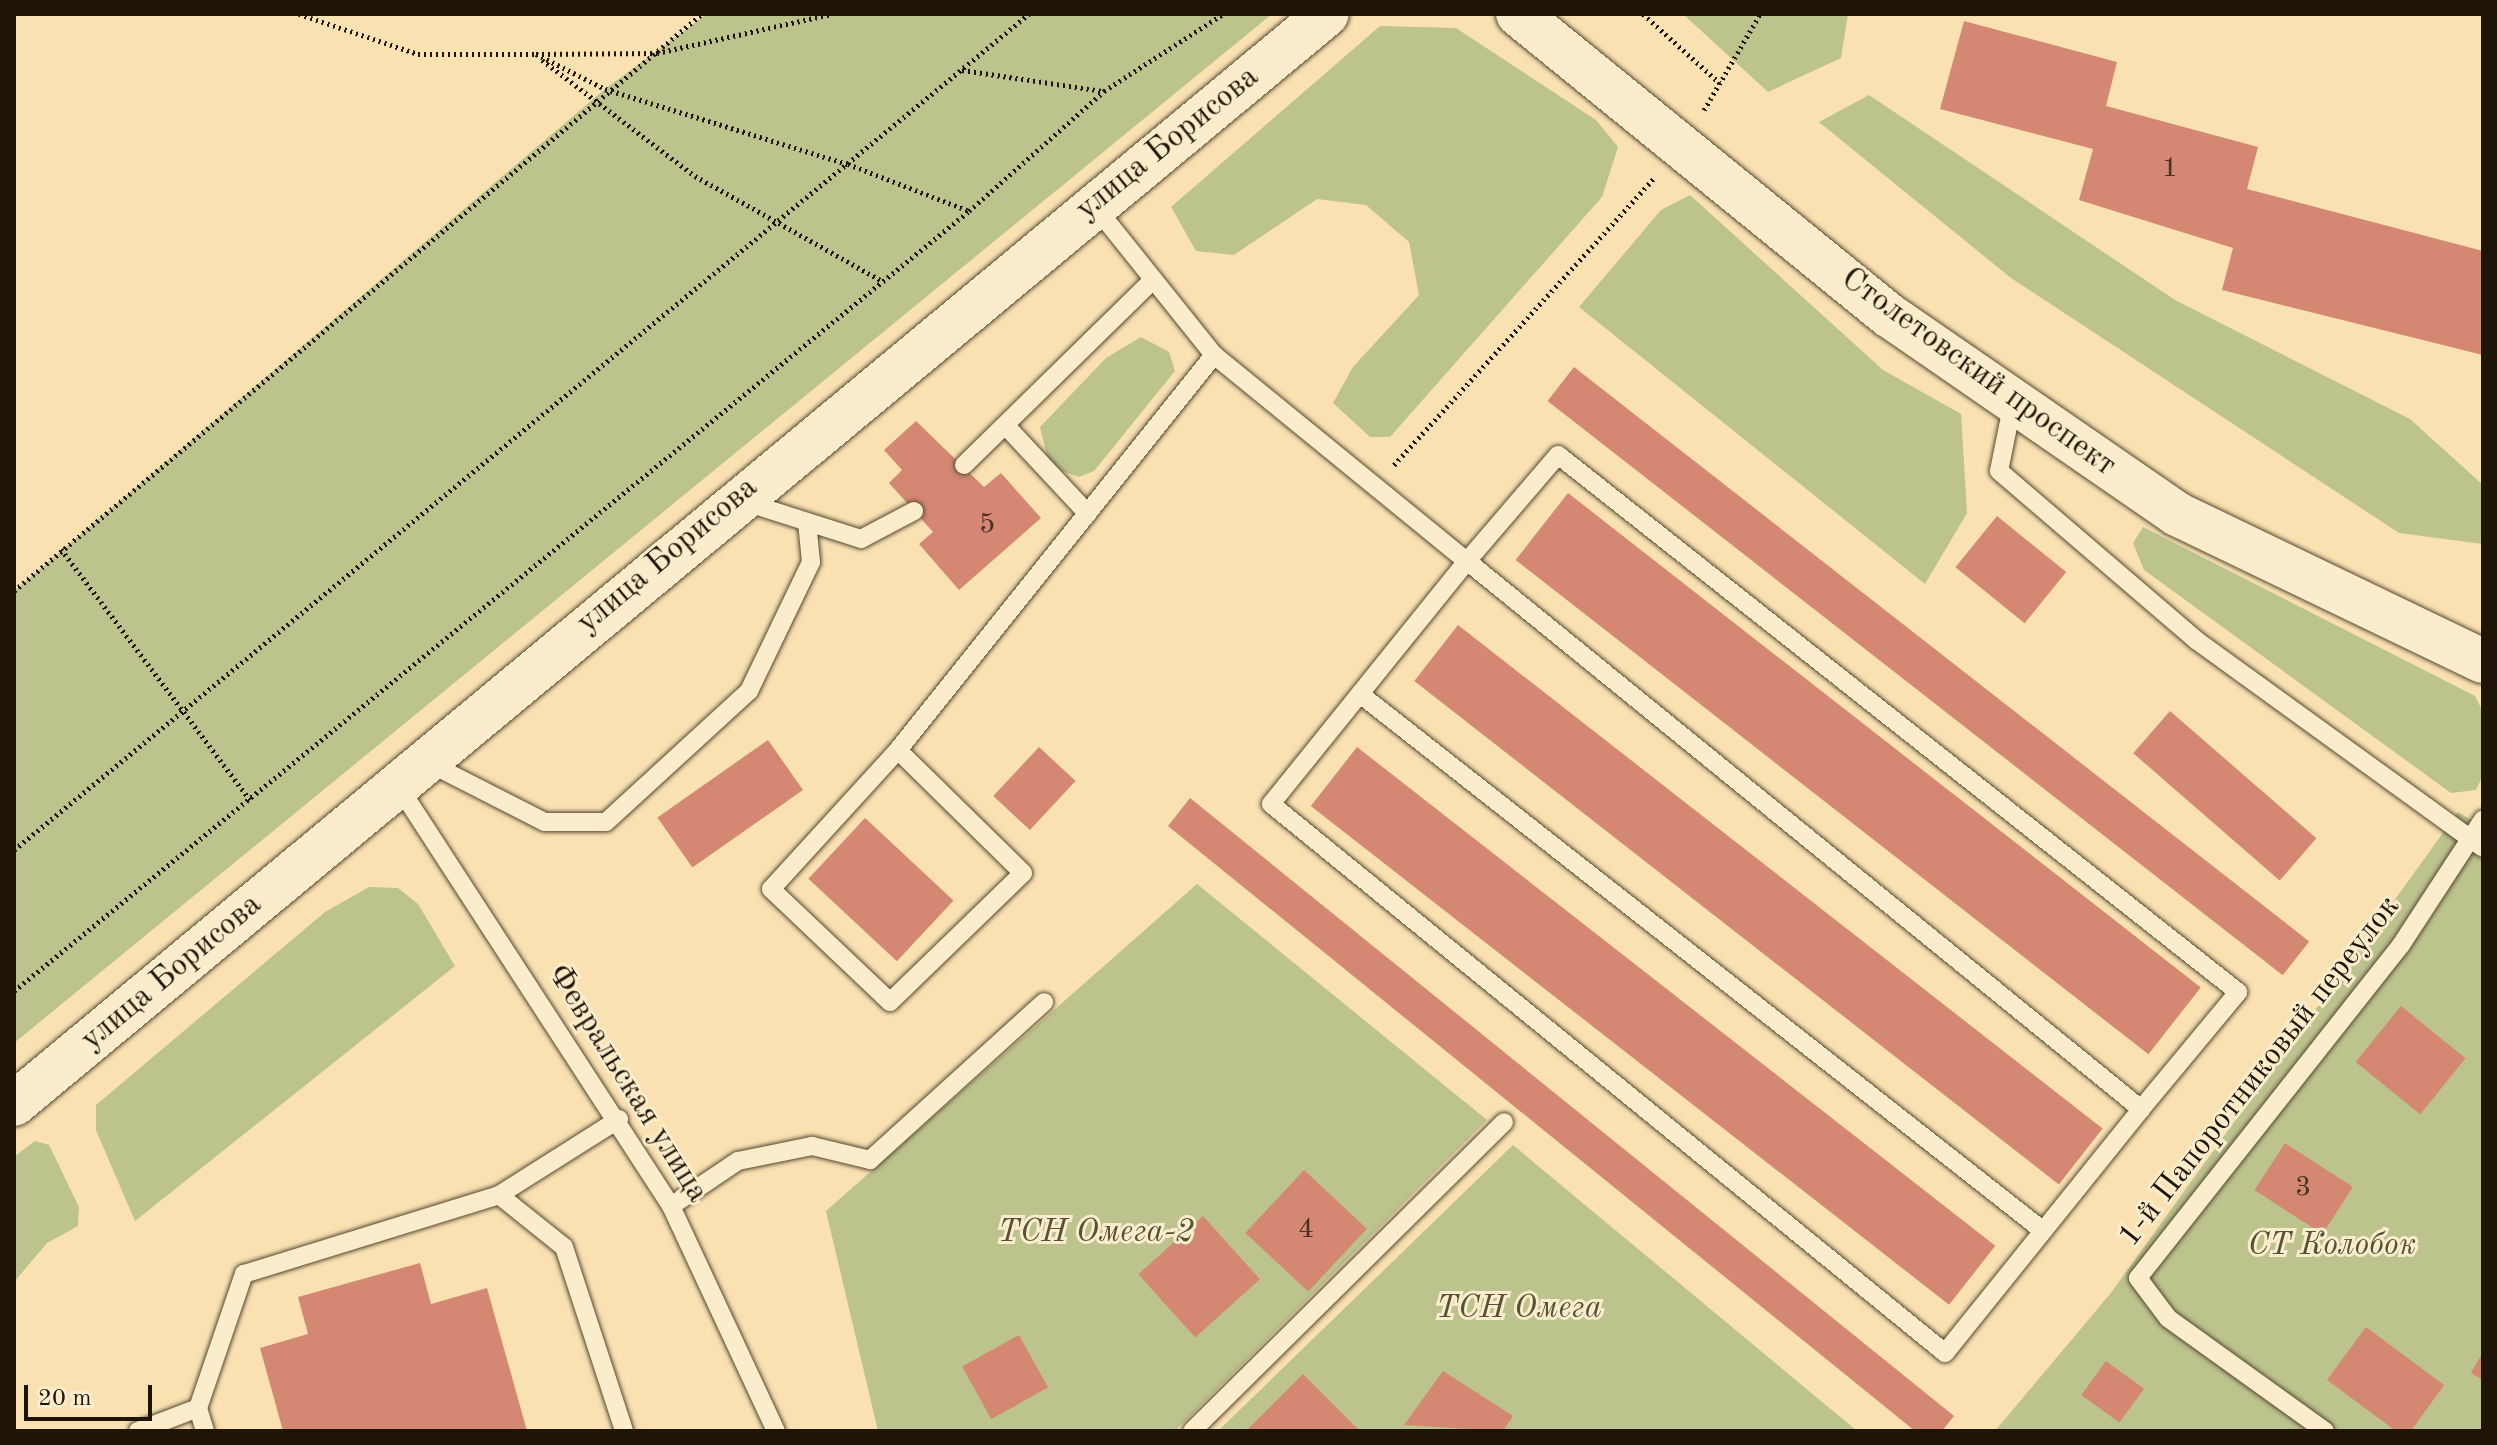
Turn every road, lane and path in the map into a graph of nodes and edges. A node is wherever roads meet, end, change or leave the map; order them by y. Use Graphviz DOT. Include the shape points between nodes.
graph roads {
  1 [pos="299,14"];
  2 [pos="702,14"];
  3 [pos="832,14"];
  4 [pos="1029,14"];
  5 [pos="1223,14"];
  6 [pos="1327,14"];
  7 [pos="1518,14"];
  8 [pos="1643,14"];
  9 [pos="1760,14"];
  10 [pos="657,53"];
  11 [pos="536,54"];
  12 [pos="961,70"];
  13 [pos="1720,83"];
  14 [pos="605,89"];
  15 [pos="1104,91"];
  16 [pos="590,102"];
  17 [pos="1682,147"];
  18 [pos="848,164"];
  19 [pos="1094,205"];
  20 [pos="969,211"];
  21 [pos="776,223"];
  22 [pos="1153,280"];
  23 [pos="882,281"];
  24 [pos="1214,355"];
  25 [pos="2013,401"];
  26 [pos="1006,426"];
  27 [pos="964,465"];
  28 [pos="1376,486"];
  29 [pos="736,499"];
  30 [pos="914,511"];
  31 [pos="1088,514"];
  32 [pos="807,522"];
  33 [pos="61,549"];
  34 [pos="1467,561"];
  35 [pos="14,591"];
  36 [pos="2483,661"];
  37 [pos="1360,694"];
  38 [pos="181,714"];
  39 [pos="898,750"];
  40 [pos="411,773"];
  41 [pos="250,800"];
  42 [pos="2483,819"];
  43 [pos="2476,844"];
  44 [pos="14,850"];
  45 [pos="14,991"];
  46 [pos="1044,1002"];
  47 [pos="14,1104"];
  48 [pos="2141,1109"];
  49 [pos="619,1119"];
  50 [pos="1504,1122"];
  51 [pos="499,1195"];
  52 [pos="671,1206"];
  53 [pos="2042,1230"];
  54 [pos="198,1408"];
  55 [pos="138,1431"];
  56 [pos="205,1431"];
  57 [pos="624,1431"];
  58 [pos="776,1431"];
  59 [pos="1192,1431"];
  60 [pos="2325,1431"];
  1 -- 11 [label="path" via="418,54"];
  2 -- 10 [label="path"];
  3 -- 10 [label="path"];
  4 -- 12 [label="path"];
  5 -- 15 [label="path"];
  6 -- 19 [label="main road, улица Борисова"];
  7 -- 17 [label="main road, Столетовский проспект"];
  8 -- 13 [label="path"];
  9 -- 13 [label="path"];
  10 -- 11 [label="path"];
  10 -- 14 [label="path"];
  11 -- 14 [label="path"];
  11 -- 16 [label="path"];
  12 -- 15 [label="path"];
  12 -- 18 [label="path"];
  13 -- 17 [label="path"];
  14 -- 16 [label="path"];
  14 -- 18 [label="path"];
  15 -- 20 [label="path"];
  16 -- 21 [label="path"];
  16 -- 33 [label="path"];
  17 -- 25 [label="main road, Столетовский проспект" via="1890,316"];
  17 -- 28 [label="path"];
  18 -- 20 [label="path"];
  18 -- 21 [label="path"];
  19 -- 22 [label="lane"];
  19 -- 29 [label="main road, улица Борисова"];
  20 -- 23 [label="path"];
  21 -- 23 [label="path"];
  21 -- 38 [label="path"];
  22 -- 24 [label="lane"];
  22 -- 26 [label="lane"];
  23 -- 41 [label="path"];
  24 -- 28 [label="lane"];
  24 -- 31 [label="lane"];
  25 -- 36 [label="main road, Столетовский проспект" via="2177,514"];
  25 -- 43 [label="lane" via="1999,471 2196,640"];
  26 -- 27 [label="lane"];
  26 -- 31 [label="lane"];
  28 -- 34 [label="lane"];
  29 -- 32 [label="lane"];
  29 -- 40 [label="main road, улица Борисова"];
  30 -- 32 [label="lane" via="861,539"];
  31 -- 39 [label="lane"];
  32 -- 40 [label="lane" via="811,562 749,691 606,822 545,822"];
  33 -- 35 [label="path"];
  33 -- 38 [label="path"];
  34 -- 37 [label="lane"];
  34 -- 48 [label="lane"];
  34 -- 48 [label="lane" via="1558,455 2238,992"];
  37 -- 53 [label="lane"];
  37 -- 53 [label="lane" via="1271,804 1945,1353"];
  38 -- 41 [label="path"];
  38 -- 44 [label="path"];
  39 -- 39 [label="lane" via="1023,873 890,1002 771,889"];
  40 -- 47 [label="main road, улица Борисова"];
  40 -- 49 [label="lane, Февральская улица"];
  41 -- 45 [label="path"];
  42 -- 43 [label="lane, 1-й Папоротниковый переулок"];
  43 -- 60 [label="lane, 1-й Папоротниковый переулок" via="2138,1278 2168,1318"];
  46 -- 52 [label="lane" via="870,1160 812,1146 738,1161"];
  48 -- 53 [label="lane"];
  49 -- 51 [label="lane"];
  49 -- 52 [label="lane, Февральская улица"];
  50 -- 59 [label="lane"];
  51 -- 54 [label="lane" via="244,1274"];
  51 -- 57 [label="lane" via="564,1247"];
  52 -- 58 [label="lane, Февральская улица"];
  54 -- 55 [label="lane"];
  54 -- 56 [label="lane"];
}
